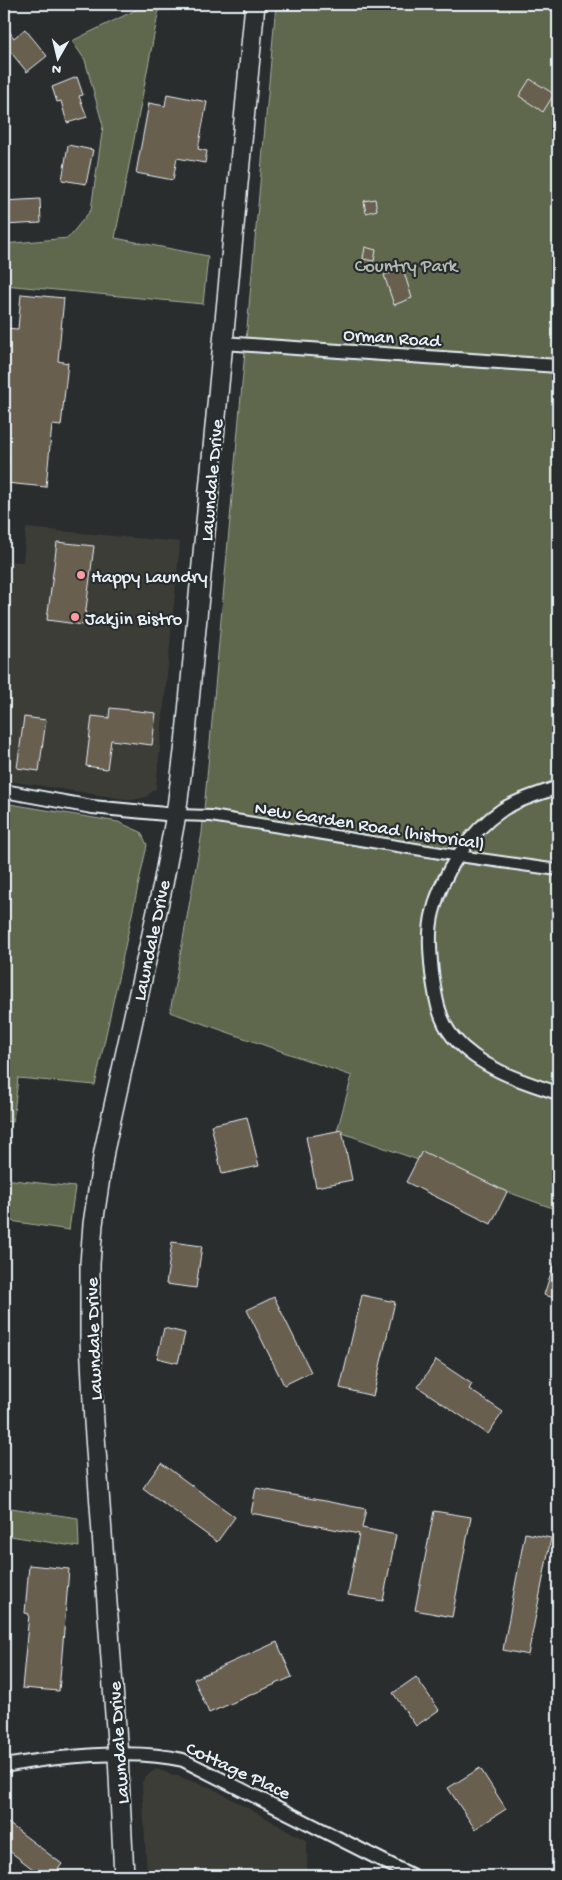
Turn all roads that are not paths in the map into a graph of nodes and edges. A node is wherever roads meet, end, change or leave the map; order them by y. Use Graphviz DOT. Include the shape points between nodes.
graph roads {
  1 [pos="255,4"];
  2 [pos="223,343"];
  3 [pos="558,366"];
  4 [pos="558,787"];
  5 [pos="4,791"];
  6 [pos="176,815"];
  7 [pos="459,856"];
  8 [pos="558,870"];
  9 [pos="558,1093"];
  10 [pos="118,1756"];
  11 [pos="4,1766"];
  12 [pos="124,1876"];
  13 [pos="414,1876"];
  1 -- 2 [label="main road, Lawndale Drive"];
  2 -- 3 [label="street, Orman Road"];
  2 -- 6 [label="main road, Lawndale Drive"];
  4 -- 7 [label="street" via="502,810"];
  5 -- 6 [label="street" via="92,806"];
  6 -- 7 [label="street, New Garden Road (historical)" via="211,816"];
  6 -- 10 [label="main road, Lawndale Drive" via="97,1186 90,1264 94,1422"];
  7 -- 8 [label="street, New Garden Road (historical)"];
  7 -- 9 [label="street" via="440,891 430,938 435,992 442,1018 458,1042 493,1069"];
  10 -- 11 [label="street, Cottage Place"];
  10 -- 12 [label="main road, Lawndale Drive"];
  10 -- 13 [label="street, Cottage Place" via="156,1755 189,1763"];
}
